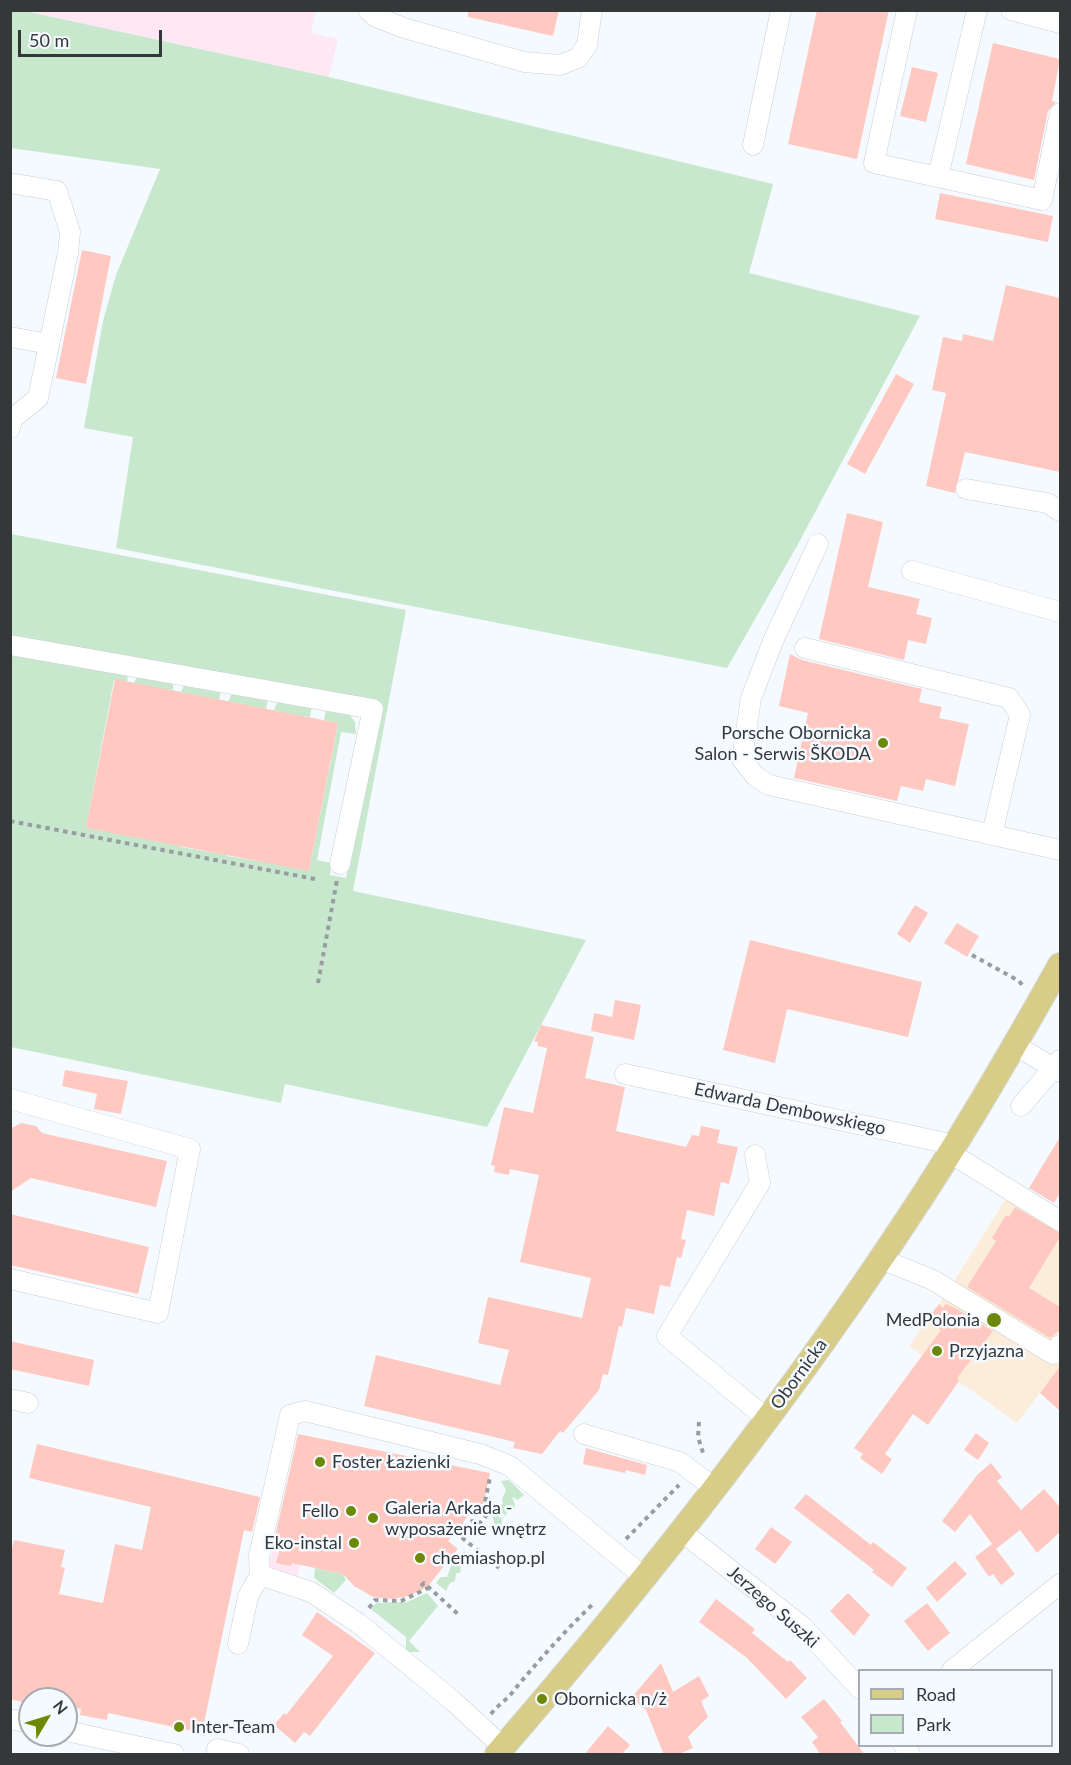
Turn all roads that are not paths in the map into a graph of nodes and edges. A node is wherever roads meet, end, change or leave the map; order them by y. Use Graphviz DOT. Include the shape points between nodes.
graph roads {
  1 [pos="368,10"];
  2 [pos="592,10"];
  3 [pos="781,10"];
  4 [pos="907,10"];
  5 [pos="976,10"];
  6 [pos="1011,10"];
  7 [pos="1060,23"];
  8 [pos="1060,113"];
  9 [pos="753,145"];
  10 [pos="938,177"];
  11 [pos="10,183"];
  12 [pos="10,337"];
  13 [pos="49,344"];
  14 [pos="10,428"];
  15 [pos="966,489"];
  16 [pos="1060,511"];
  17 [pos="818,544"];
  18 [pos="912,571"];
  19 [pos="1060,612"];
  20 [pos="10,645"];
  21 [pos="805,648"];
  22 [pos="992,834"];
  23 [pos="1060,850"];
  24 [pos="340,864"];
  25 [pos="1060,965"];
  26 [pos="1015,1045"];
  27 [pos="1058,1067"];
  28 [pos="625,1074"];
  29 [pos="10,1099"];
  30 [pos="1021,1106"];
  31 [pos="953,1148"];
  32 [pos="755,1155"];
  33 [pos="1060,1221"];
  34 [pos="881,1259"];
  35 [pos="10,1280"];
  36 [pos="1060,1345"];
  37 [pos="766,1419"];
  38 [pos="584,1434"];
  39 [pos="714,1488"];
  40 [pos="681,1531"];
  41 [pos="260,1575"];
  42 [pos="644,1578"];
  43 [pos="1060,1584"];
  44 [pos="238,1644"];
  45 [pos="954,1669"];
  46 [pos="858,1687"];
  47 [pos="78,1734"];
  48 [pos="217,1749"];
  49 [pos="500,1751"];
  50 [pos="174,1755"];
  51 [pos="239,1755"];
  1 -- 2 [label="street" via="376,18 404,28 524,62 560,65 578,58 587,45"];
  3 -- 9 [label="street"];
  4 -- 10 [label="street" via="873,163"];
  5 -- 10 [label="street"];
  6 -- 7 [label="street"];
  8 -- 10 [label="street" via="1042,200"];
  11 -- 13 [label="street" via="57,191 70,232"];
  12 -- 13 [label="street"];
  13 -- 14 [label="street" via="38,398 12,419"];
  15 -- 16 [label="street" via="1047,503"];
  17 -- 22 [label="street" via="751,698 742,759 755,776 769,785"];
  18 -- 19 [label="street"];
  20 -- 24 [label="street" via="373,709"];
  21 -- 22 [label="street" via="1009,698 1020,715"];
  22 -- 23 [label="street"];
  25 -- 26 [label="main road, Obornicka"];
  26 -- 27 [label="street"];
  26 -- 31 [label="main road, Obornicka"];
  27 -- 30 [label="street"];
  28 -- 31 [label="street, Edwarda Dembowskiego"];
  29 -- 35 [label="street" via="190,1149 158,1313"];
  31 -- 33 [label="street, Edwarda Dembowskiego"];
  31 -- 34 [label="main road, Obornicka"];
  32 -- 37 [label="street" via="760,1183 667,1336"];
  34 -- 36 [label="street" via="933,1280 1053,1354"];
  34 -- 37 [label="main road, Obornicka"];
  37 -- 39 [label="main road, Obornicka"];
  38 -- 39 [label="street" via="680,1462"];
  39 -- 40 [label="main road, Obornicka"];
  40 -- 42 [label="main road, Obornicka"];
  40 -- 46 [label="street, Jerzego Suszki" via="803,1627"];
  41 -- 42 [label="street" via="259,1556 290,1415 305,1411 480,1454"];
  41 -- 44 [label="street" via="248,1597"];
  41 -- 49 [label="street" via="311,1592 358,1623 453,1701"];
  42 -- 49 [label="main road, Obornicka"];
  43 -- 45 [label="street"];
  47 -- 50 [label="street"];
  48 -- 51 [label="street"];
}
